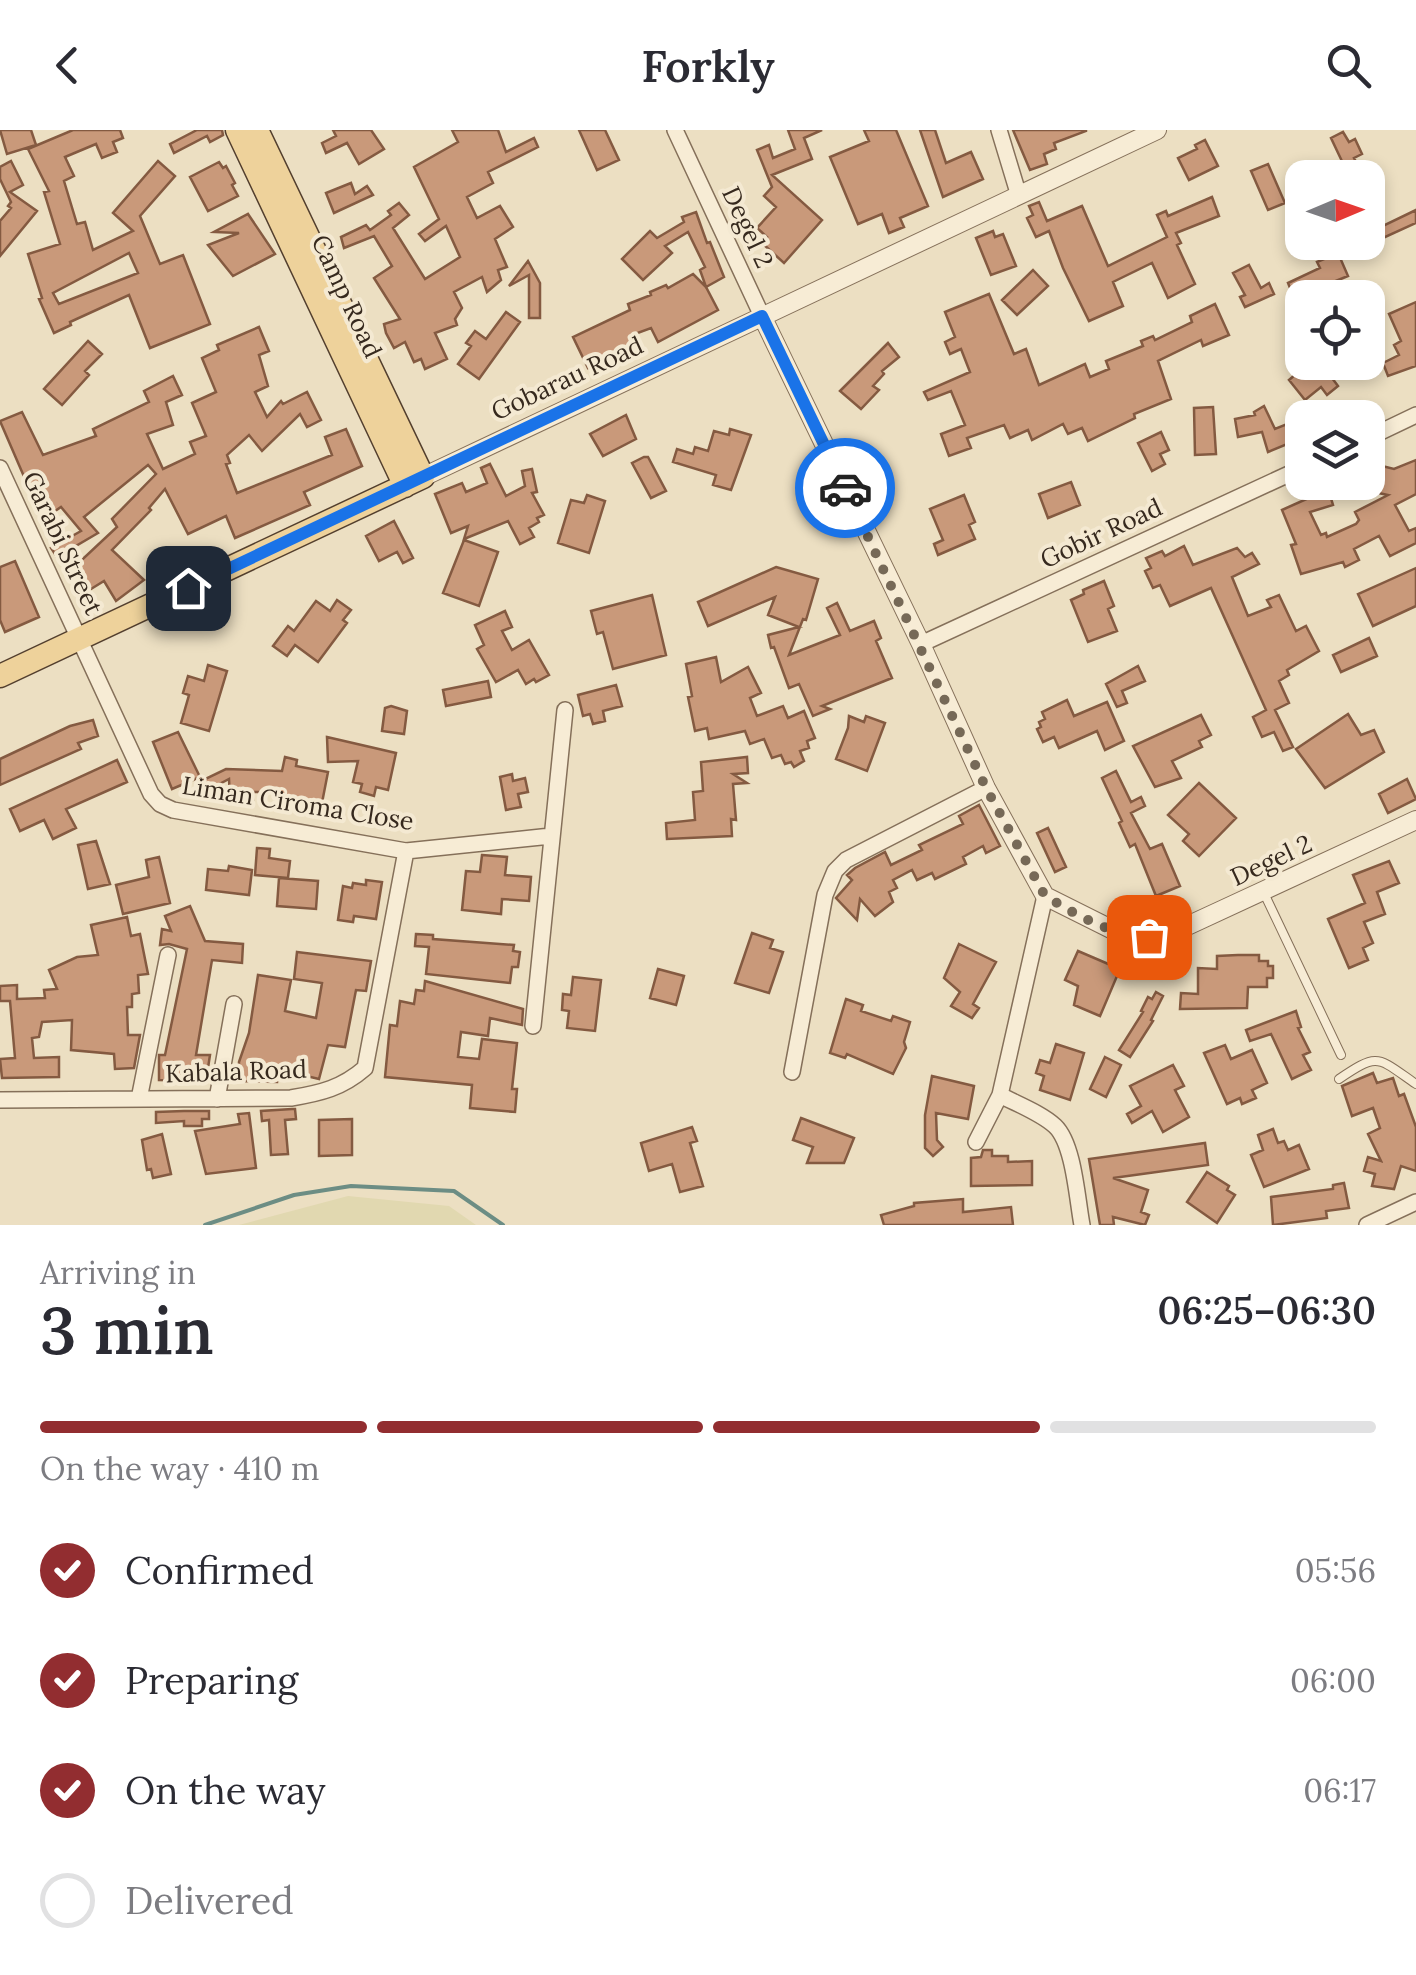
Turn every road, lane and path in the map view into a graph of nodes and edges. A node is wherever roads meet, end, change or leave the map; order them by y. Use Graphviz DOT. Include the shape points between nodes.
graph roads {
  1 [pos="237,130"];
  2 [pos="256,130"];
  3 [pos="675,130"];
  4 [pos="999,130"];
  5 [pos="1158,130"];
  6 [pos="1129,136"];
  7 [pos="1019,196"];
  8 [pos="762,316"];
  9 [pos="381,410"];
  10 [pos="1416,415"];
  11 [pos="1385,430"];
  12 [pos="0,468"];
  13 [pos="1285,476"];
  14 [pos="414,482"];
  15 [pos="80,639"];
  16 [pos="921,644"];
  17 [pos="0,676"];
  18 [pos="566,710"];
  19 [pos="986,788"];
  20 [pos="1416,820"];
  21 [pos="550,836"];
  22 [pos="406,851"];
  23 [pos="1263,891"];
  24 [pos="1045,896"];
  25 [pos="168,955"];
  26 [pos="234,1004"];
  27 [pos="533,1026"];
  28 [pos="1341,1054"];
  29 [pos="792,1072"];
  30 [pos="1339,1079"];
  31 [pos="1416,1084"];
  32 [pos="1000,1095"];
  33 [pos="139,1099"];
  34 [pos="217,1099"];
  35 [pos="0,1100"];
  36 [pos="976,1142"];
  37 [pos="1416,1202"];
  38 [pos="1082,1225"];
  39 [pos="1367,1225"];
  1 -- 9 [label="main road, Camp Road"];
  2 -- 9 [label="main road, Camp Road"];
  3 -- 8 [label="street, Degel 2"];
  4 -- 7 [label="street"];
  5 -- 6 [label="street, Gobarau Road"];
  6 -- 7 [label="street, Gobarau Road"];
  7 -- 8 [label="street, Gobarau Road"];
  8 -- 14 [label="street, Gobarau Road"];
  8 -- 16 [label="street, Degel 2"];
  9 -- 14 [label="main road, Camp Road"];
  10 -- 11 [label="street"];
  12 -- 15 [label="street, Garabi Street"];
  13 -- 16 [label="street, Gobir Road"];
  14 -- 15 [label="main road, Gobarau Road"];
  15 -- 17 [label="main road, Gobarau Road"];
  15 -- 22 [label="street, Liman Ciroma Close" via="160,804"];
  16 -- 19 [label="street, Degel 2"];
  18 -- 21 [label="street"];
  19 -- 24 [label="street, Degel 2"];
  19 -- 29 [label="street" via="846,860 835,872"];
  20 -- 23 [label="street, Degel 2"];
  21 -- 22 [label="street, Liman Ciroma Close"];
  21 -- 27 [label="street"];
  22 -- 34 [label="street, Kabala Road" via="365,1068 333,1090"];
  23 -- 24 [label="street, Degel 2" via="1172,934 1149,937 1123,935"];
  23 -- 28 [label="lane"];
  24 -- 32 [label="street"];
  25 -- 33 [label="street"];
  26 -- 34 [label="street"];
  30 -- 31 [label="lane" via="1378,1059"];
  32 -- 36 [label="street"];
  32 -- 38 [label="street" via="1060,1132"];
  33 -- 34 [label="street, Kabala Road"];
  33 -- 35 [label="street, Kabala Road"];
  37 -- 39 [label="street"];
}
